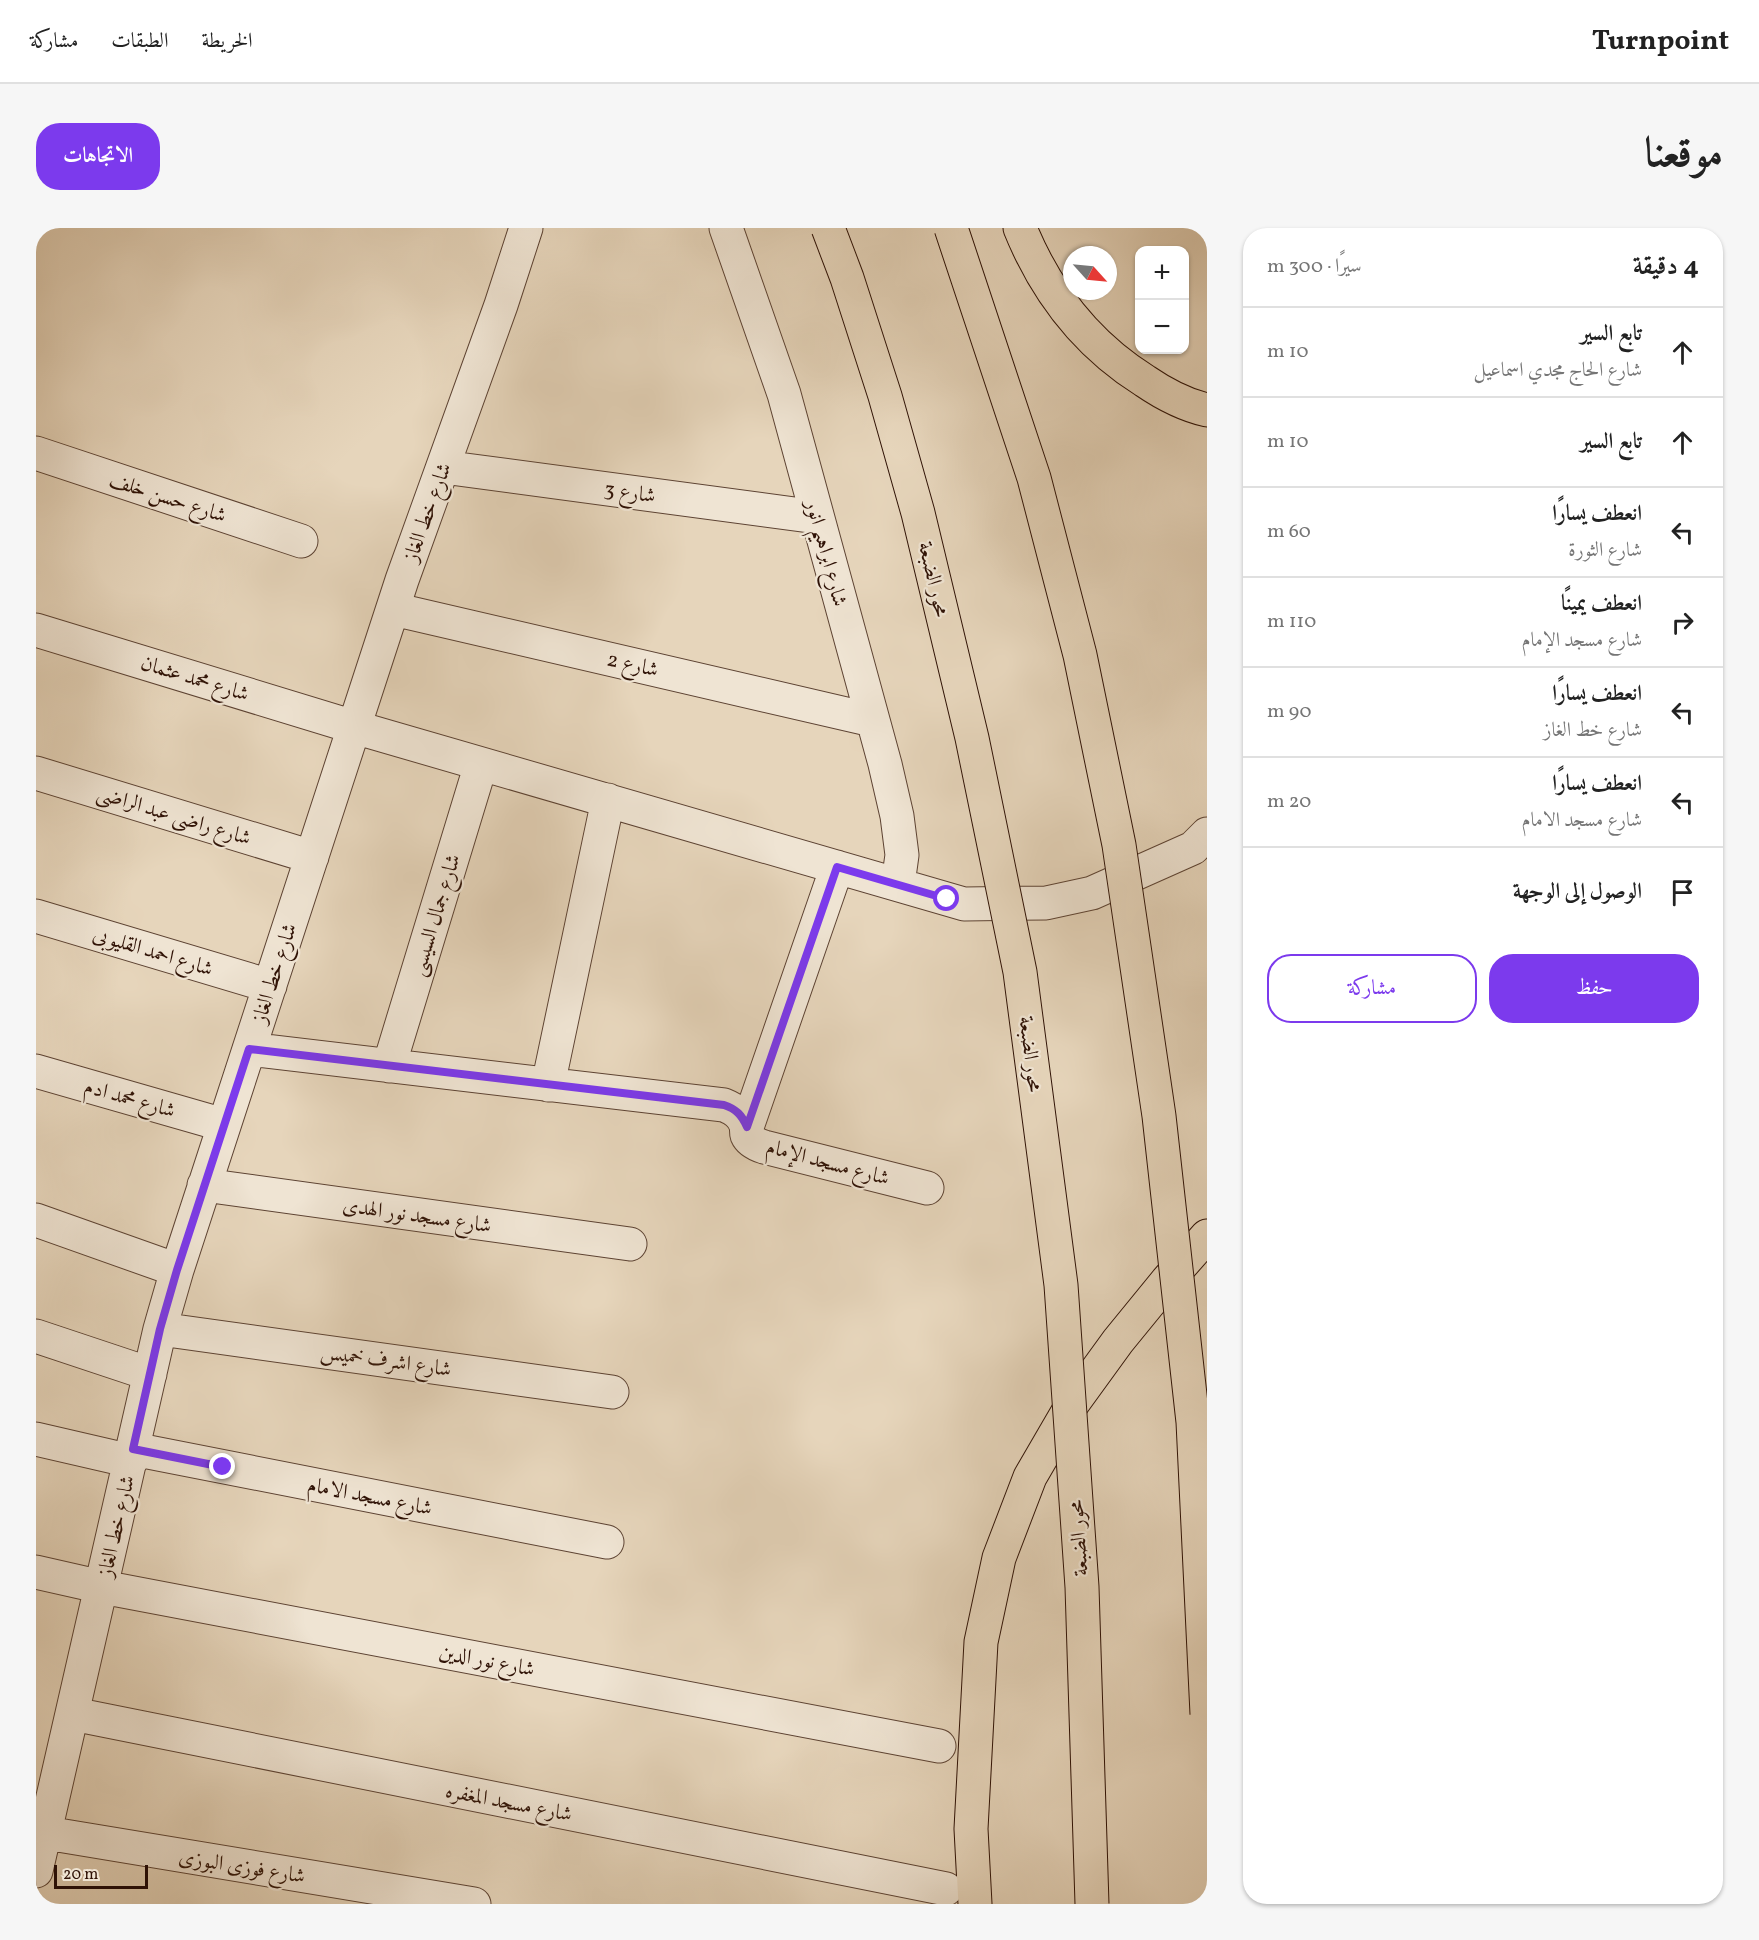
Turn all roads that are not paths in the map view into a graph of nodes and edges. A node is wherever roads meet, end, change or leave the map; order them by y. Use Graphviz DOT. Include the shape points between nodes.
graph roads {
  1 [pos="525,228"];
  2 [pos="726,228"];
  3 [pos="828,228"];
  4 [pos="951,228"];
  5 [pos="1020,228"];
  6 [pos="1207,410"];
  7 [pos="36,453"];
  8 [pos="443,467"];
  9 [pos="817,517"];
  10 [pos="301,541"];
  11 [pos="393,609"];
  12 [pos="36,630"];
  13 [pos="872,720"];
  14 [pos="354,727"];
  15 [pos="481,764"];
  16 [pos="36,773"];
  17 [pos="608,800"];
  18 [pos="1207,834"];
  19 [pos="312,856"];
  20 [pos="837,867"];
  21 [pos="898,884"];
  22 [pos="36,916"];
  23 [pos="270,986"];
  24 [pos="249,1049"];
  25 [pos="389,1066"];
  26 [pos="36,1071"];
  27 [pos="548,1085"];
  28 [pos="224,1125"];
  29 [pos="747,1127"];
  30 [pos="204,1185"];
  31 [pos="927,1188"];
  32 [pos="36,1220"];
  33 [pos="1207,1236"];
  34 [pos="630,1245"];
  35 [pos="177,1270"];
  36 [pos="160,1329"];
  37 [pos="36,1336"];
  38 [pos="150,1374"];
  39 [pos="612,1392"];
  40 [pos="36,1439"];
  41 [pos="132,1455"];
  42 [pos="607,1542"];
  43 [pos="36,1572"];
  44 [pos="102,1587"];
  45 [pos="73,1714"];
  46 [pos="1207,1714"];
  47 [pos="939,1746"];
  48 [pos="46,1833"];
  49 [pos="36,1871"];
  50 [pos="946,1889"];
  51 [pos="474,1904"];
  52 [pos="975,1904"];
  53 [pos="1092,1904"];
  1 -- 8 [label="street, شارع خط الغاز"];
  2 -- 9 [label="street, شارع ابراهيم انور" via="784,394"];
  3 -- 53 [label="highway, محور الضبعة, bridge" via="848,278 918,513 972,738 1020,972 1062,1297 1082,1587"];
  4 -- 46 [label="highway, bridge" via="1034,478 1080,655 1119,845 1159,1116 1193,1422"];
  5 -- 6 [label="highway" via="1042,276 1088,336 1161,392"];
  7 -- 10 [label="street, شارع حسن خلف"];
  8 -- 9 [label="street, شارع 3"];
  8 -- 11 [label="street, شارع خط الغاز"];
  9 -- 13 [label="street, شارع ابراهيم انور"];
  11 -- 13 [label="street, شارع 2"];
  11 -- 14 [label="street, شارع خط الغاز"];
  12 -- 14 [label="street, شارع محمد عثمان"];
  13 -- 21 [label="street, شارع ابراهيم انور" via="897,816 903,855"];
  14 -- 15 [label="street, شارع محمد عثمان"];
  14 -- 19 [label="street, شارع خط الغاز"];
  15 -- 17 [label="street, شارع محمد عثمان"];
  15 -- 25 [label="street, شارع جمال السيسى"];
  16 -- 19 [label="street, شارع راضى عبد الراضى"];
  17 -- 20 [label="street, شارع محمد عثمان"];
  17 -- 27 [label="street"];
  18 -- 21 [label="street, شارع محمد عثمان" via="1193,848 1092,893 1046,903 964,904"];
  19 -- 23 [label="street, شارع خط الغاز"];
  20 -- 21 [label="street, شارع محمد عثمان"];
  20 -- 29 [label="street"];
  22 -- 23 [label="street, شارع احمد القليوبى"];
  23 -- 24 [label="street, شارع خط الغاز"];
  24 -- 25 [label="street, شارع مسجد الإمام"];
  24 -- 28 [label="street, شارع خط الغاز"];
  25 -- 27 [label="street, شارع مسجد الإمام"];
  26 -- 28 [label="street, شارع محمد ادم"];
  27 -- 29 [label="street, شارع مسجد الإمام" via="724,1105 739,1113"];
  28 -- 30 [label="street, شارع خط الغاز"];
  29 -- 31 [label="street, شارع مسجد الإمام" via="747,1135 764,1148"];
  30 -- 34 [label="street, شارع مسجد نور الهدى"];
  30 -- 35 [label="street, شارع خط الغاز"];
  32 -- 35 [label="street"];
  33 -- 52 [label="highway, bridge" via="1118,1341 1073,1403 1029,1477 999,1558 981,1642 971,1829"];
  35 -- 36 [label="street, شارع خط الغاز"];
  36 -- 38 [label="street, شارع خط الغاز"];
  36 -- 39 [label="street, شارع اشرف خميس"];
  37 -- 38 [label="street"];
  38 -- 41 [label="street, شارع خط الغاز"];
  40 -- 41 [label="street, شارع مسجد الامام"];
  41 -- 42 [label="street, شارع مسجد الامام"];
  41 -- 44 [label="street, شارع خط الغاز"];
  43 -- 44 [label="street, شارع نور الدين"];
  44 -- 45 [label="street, شارع خط الغاز"];
  44 -- 47 [label="street, شارع نور الدين"];
  45 -- 48 [label="street, شارع خط الغاز"];
  45 -- 50 [label="street, شارع مسجد المغفره"];
  48 -- 49 [label="street, شارع خط الغاز"];
  48 -- 51 [label="street, شارع فوزى البوزى"];
}
